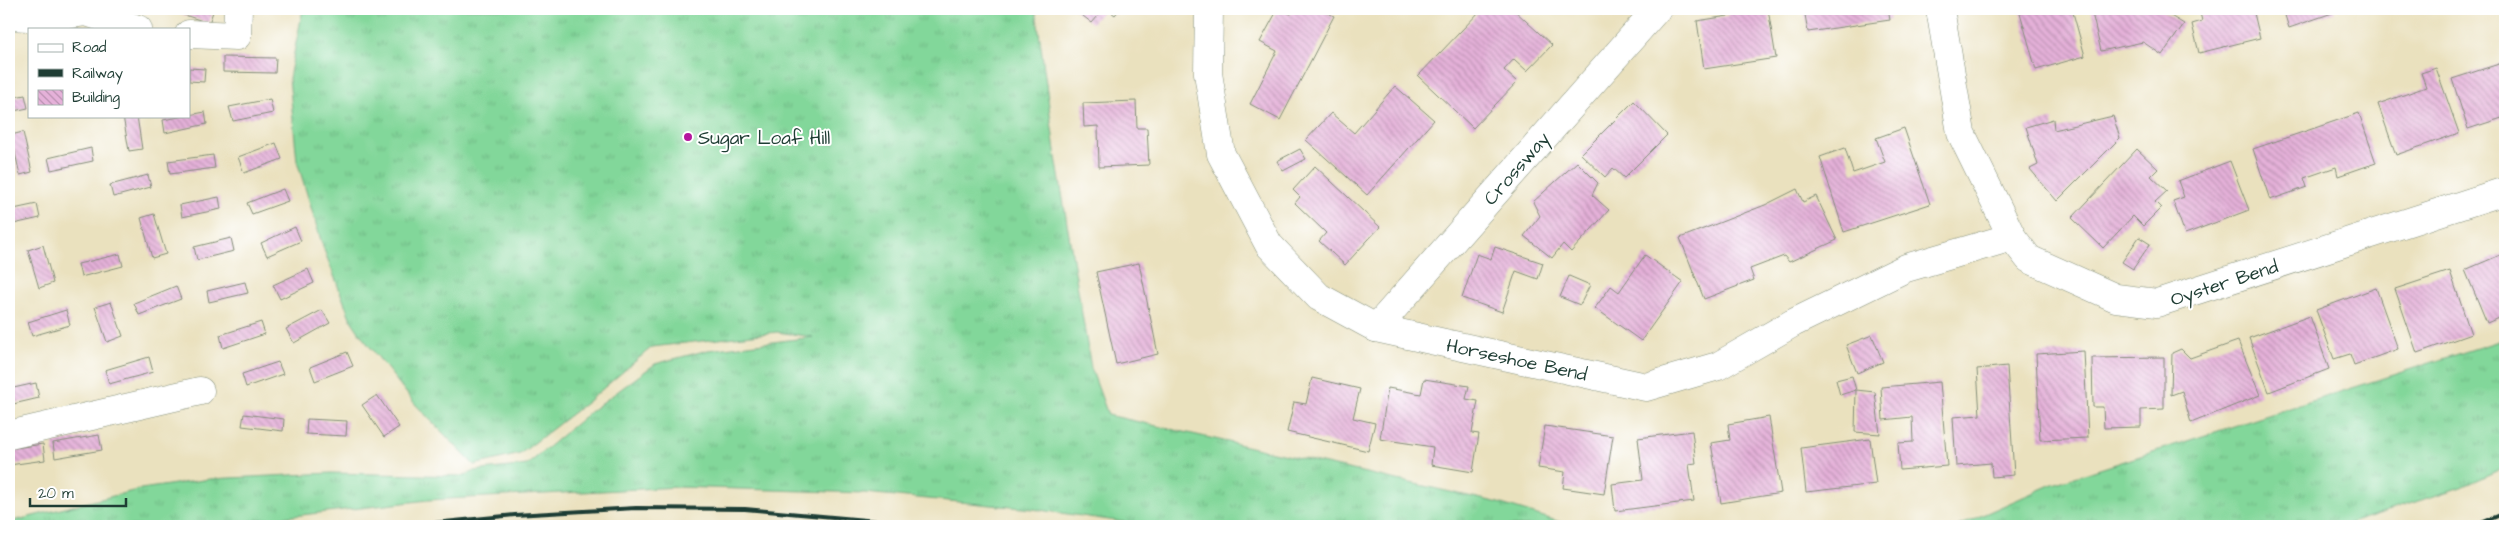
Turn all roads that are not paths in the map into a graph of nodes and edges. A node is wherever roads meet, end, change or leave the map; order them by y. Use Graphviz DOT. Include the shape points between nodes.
graph roads {
  1 [pos="238,9"];
  2 [pos="1208,9"];
  3 [pos="1657,9"];
  4 [pos="1940,9"];
  5 [pos="9,16"];
  6 [pos="135,28"];
  7 [pos="190,34"];
  8 [pos="2505,192"];
  9 [pos="2012,237"];
  10 [pos="1376,328"];
  11 [pos="200,391"];
  12 [pos="9,436"];
  1 -- 7 [label="street" via="237,36"];
  2 -- 10 [label="street, Horseshoe Bend" via="1208,73 1225,162 1270,245 1319,297"];
  3 -- 10 [label="street, Crossway"];
  4 -- 9 [label="street, Oyster Bend" via="1961,133"];
  5 -- 6 [label="street" via="46,18 86,12"];
  8 -- 9 [label="street, Oyster Bend" via="2157,303 2116,298 2029,259"];
  9 -- 10 [label="street, Horseshoe Bend" via="1906,268 1793,323 1718,366 1646,387"];
  11 -- 12 [label="street"];
}
